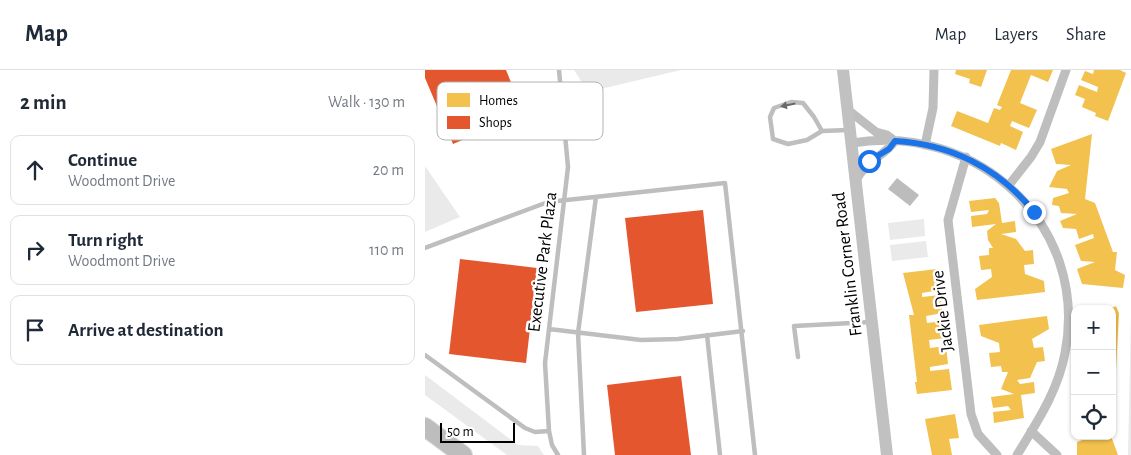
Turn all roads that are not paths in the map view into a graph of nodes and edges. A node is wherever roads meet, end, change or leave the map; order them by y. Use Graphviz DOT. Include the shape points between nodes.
graph roads {
  1 [pos="843,70"];
  2 [pos="934,70"];
  3 [pos="1066,70"];
  4 [pos="848,110"];
  5 [pos="850,130"];
  6 [pos="821,131"];
  7 [pos="566,140"];
  8 [pos="895,141"];
  9 [pos="852,143"];
  10 [pos="925,145"];
  11 [pos="966,157"];
  12 [pos="856,180"];
  13 [pos="1009,185"];
  14 [pos="596,197"];
  15 [pos="564,200"];
  16 [pos="425,248"];
  17 [pos="872,322"];
  18 [pos="549,329"];
  19 [pos="743,331"];
  20 [pos="578,333"];
  21 [pos="707,335"];
  22 [pos="425,355"];
  23 [pos="798,357"];
  24 [pos="425,427"];
  25 [pos="1031,431"];
  26 [pos="549,432"];
  27 [pos="463,455"];
  28 [pos="558,455"];
  29 [pos="584,455"];
  30 [pos="720,455"];
  31 [pos="755,455"];
  32 [pos="887,455"];
  33 [pos="997,455"];
  34 [pos="1017,455"];
  35 [pos="1057,455"];
  1 -- 4 [label="main road, Franklin Corner Road"];
  2 -- 10 [label="street" via="933,108"];
  3 -- 13 [label="street" via="1040,142"];
  4 -- 5 [label="main road, Franklin Corner Road"];
  4 -- 8 [label="street" via="876,132"];
  5 -- 6 [label="lane"];
  5 -- 9 [label="main road, Franklin Corner Road"];
  6 -- 6 [label="lane, one-way" via="803,103 791,102 775,108 770,117 773,139 777,142 788,144 807,140"];
  7 -- 15 [label="lane, Executive Park Plaza" via="569,167"];
  8 -- 9 [label="street"];
  8 -- 10 [label="street"];
  8 -- 12 [label="street" via="889,149 869,161"];
  9 -- 12 [label="main road, Franklin Corner Road"];
  10 -- 11 [label="street"];
  11 -- 13 [label="street"];
  11 -- 33 [label="street, Jackie Drive" via="949,220 971,414 978,434"];
  12 -- 17 [label="main road, Franklin Corner Road"];
  13 -- 25 [label="street" via="1023,198 1046,231 1067,295 1068,333 1060,374"];
  14 -- 15 [label="lane"];
  14 -- 19 [label="lane" via="725,183"];
  14 -- 20 [label="lane"];
  15 -- 16 [label="lane" via="548,202"];
  15 -- 18 [label="lane, Executive Park Plaza"];
  17 -- 23 [label="lane" via="794,326"];
  17 -- 32 [label="main road, Franklin Corner Road"];
  18 -- 20 [label="lane"];
  18 -- 26 [label="lane, Executive Park Plaza" via="545,363"];
  19 -- 21 [label="lane"];
  19 -- 31 [label="lane"];
  20 -- 21 [label="lane" via="641,340"];
  20 -- 29 [label="lane"];
  21 -- 30 [label="lane"];
  22 -- 26 [label="lane" via="525,428"];
  24 -- 27 [label="highway"];
  25 -- 34 [label="street"];
  25 -- 35 [label="street"];
  26 -- 28 [label="lane, Executive Park Plaza"];
}
